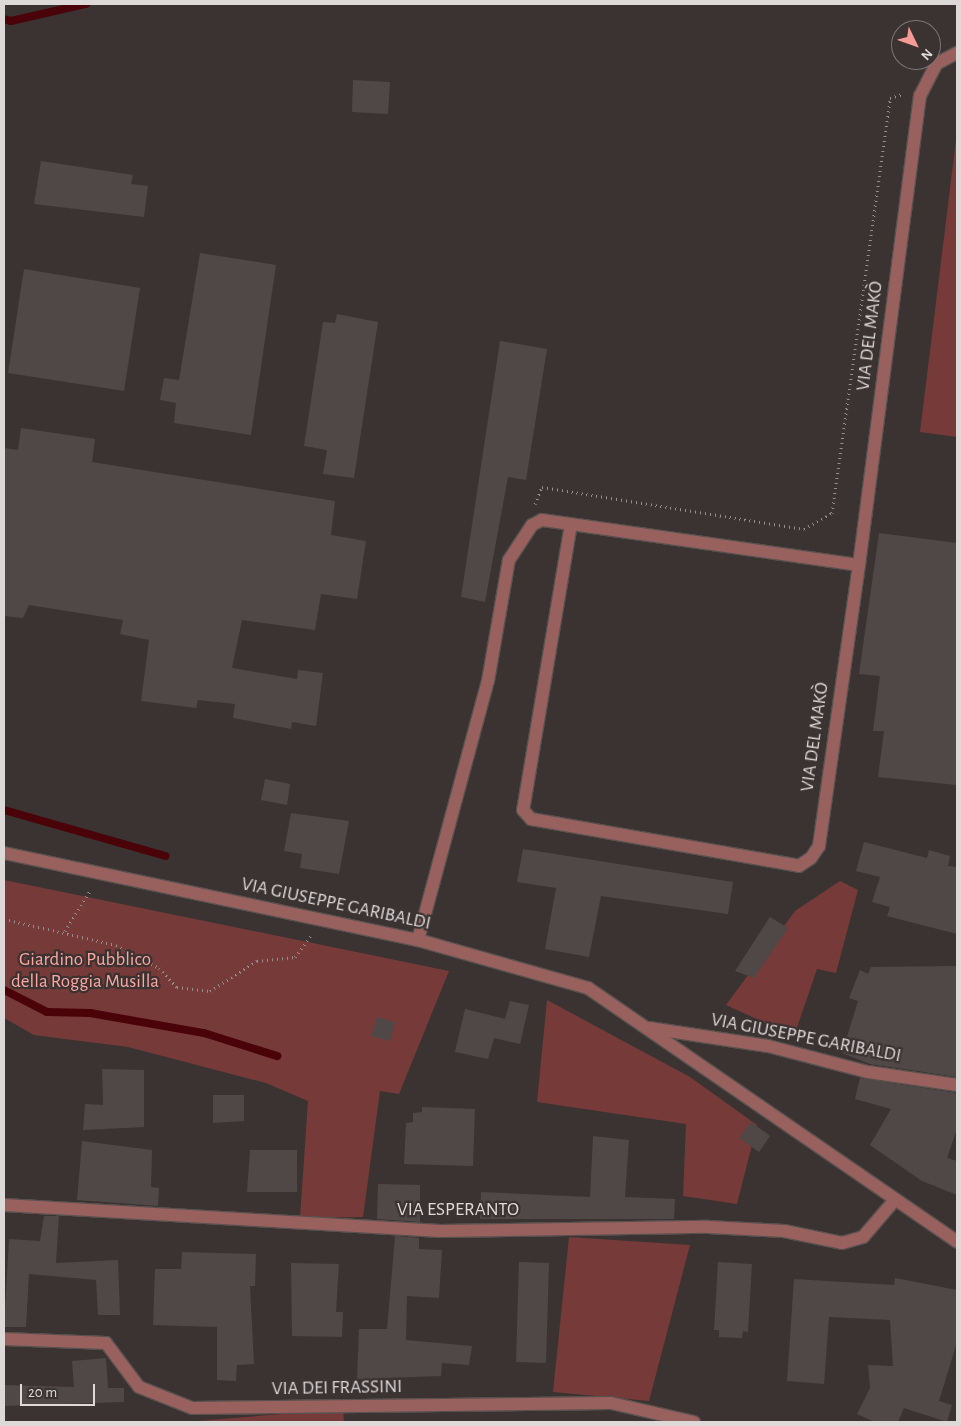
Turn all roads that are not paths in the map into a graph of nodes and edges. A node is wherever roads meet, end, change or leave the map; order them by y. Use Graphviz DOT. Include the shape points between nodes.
graph roads {
  1 [pos="957,53"];
  2 [pos="571,524"];
  3 [pos="859,565"];
  4 [pos="4,853"];
  5 [pos="418,940"];
  6 [pos="647,1027"];
  7 [pos="957,1085"];
  8 [pos="894,1201"];
  9 [pos="4,1205"];
  10 [pos="957,1242"];
  11 [pos="4,1339"];
  12 [pos="694,1422"];
  1 -- 3 [label="street, VIA DEL MAKÒ" via="936,64 920,96"];
  2 -- 3 [label="street"];
  2 -- 3 [label="street, VIA DEL MAKÒ" via="523,810 530,819 799,866 811,858 819,846"];
  2 -- 5 [label="street" via="542,520 532,525 509,560 488,681"];
  4 -- 5 [label="street, VIA GIUSEPPE GARIBALDI"];
  5 -- 6 [label="street, VIA GIUSEPPE GARIBALDI" via="588,988"];
  6 -- 7 [label="street, VIA GIUSEPPE GARIBALDI" via="768,1046 868,1072"];
  6 -- 8 [label="street, VIA GIUSEPPE GARIBALDI"];
  8 -- 9 [label="street, VIA ESPERANTO" via="863,1238 842,1243 784,1231 708,1227 440,1231"];
  8 -- 10 [label="street, VIA GIUSEPPE GARIBALDI"];
  11 -- 12 [label="street, VIA DEI FRASSINI" via="106,1343 139,1387 192,1408 611,1403"];
}
